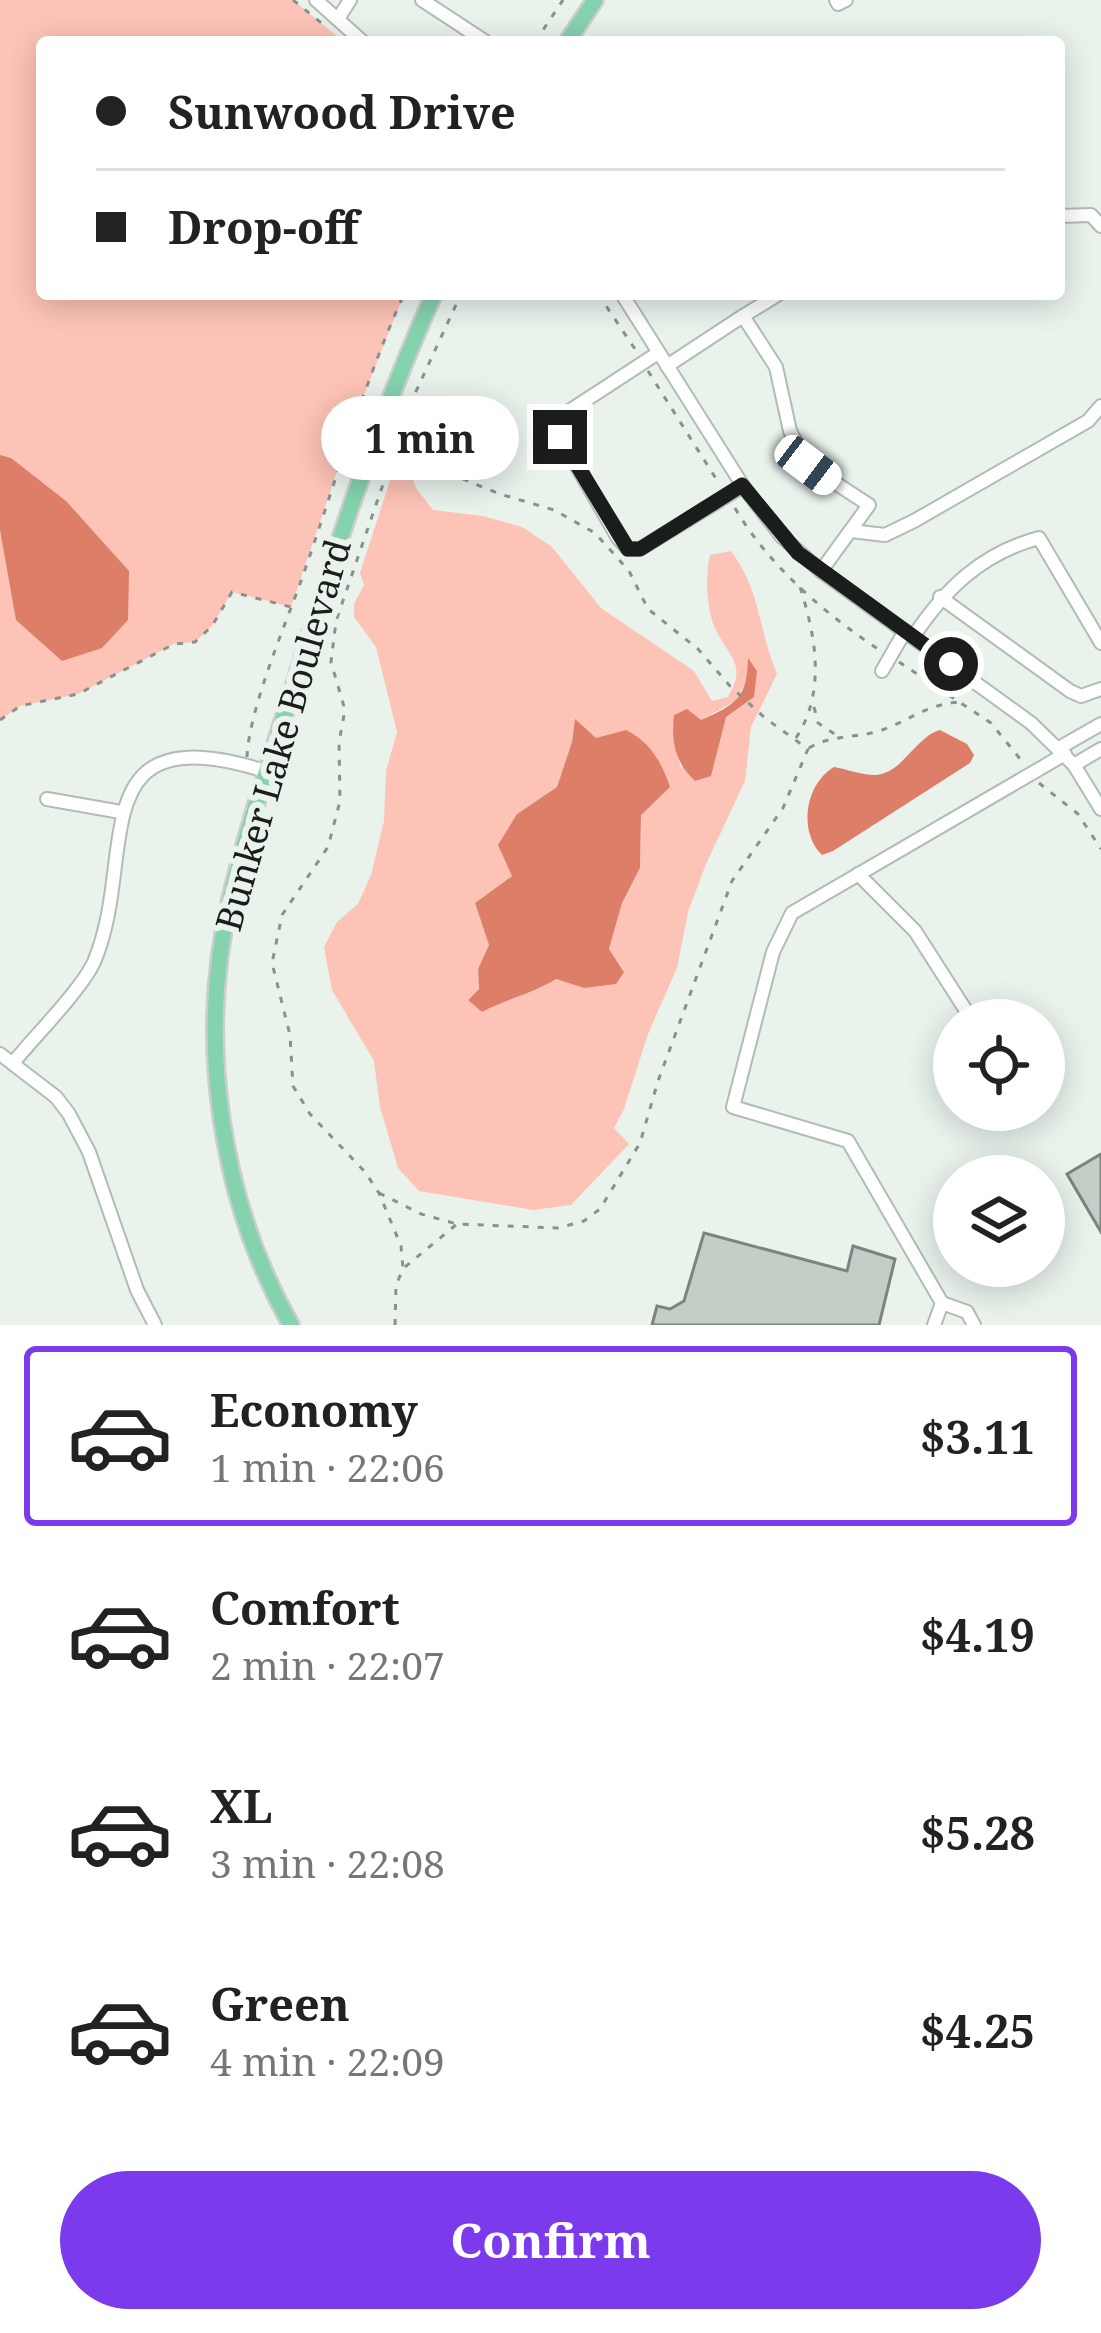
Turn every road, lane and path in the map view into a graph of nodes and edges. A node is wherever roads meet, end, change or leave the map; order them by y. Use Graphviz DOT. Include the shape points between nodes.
graph roads {
  1 [pos="293,0"];
  2 [pos="316,0"];
  3 [pos="350,0"];
  4 [pos="422,0"];
  5 [pos="563,0"];
  6 [pos="595,0"];
  7 [pos="836,0"];
  8 [pos="846,0"];
  9 [pos="335,25"];
  10 [pos="353,36"];
  11 [pos="477,36"];
  12 [pos="540,36"];
  13 [pos="571,36"];
  14 [pos="1065,216"];
  15 [pos="1101,226"];
  16 [pos="402,300"];
  17 [pos="431,300"];
  18 [pos="458,300"];
  19 [pos="626,300"];
  20 [pos="768,300"];
  21 [pos="742,316"];
  22 [pos="658,352"];
  23 [pos="667,367"];
  24 [pos="1101,406"];
  25 [pos="393,451"];
  26 [pos="742,485"];
  27 [pos="851,530"];
  28 [pos="821,572"];
  29 [pos="800,585"];
  30 [pos="940,597"];
  31 [pos="291,607"];
  32 [pos="909,634"];
  33 [pos="1101,643"];
  34 [pos="882,671"];
  35 [pos="1101,689"];
  36 [pos="960,701"];
  37 [pos="814,707"];
  38 [pos="0,720"];
  39 [pos="1101,724"];
  40 [pos="838,736"];
  41 [pos="796,738"];
  42 [pos="808,749"];
  43 [pos="1101,749"];
  44 [pos="1066,756"];
  45 [pos="246,765"];
  46 [pos="268,772"];
  47 [pos="1038,782"];
  48 [pos="46,799"];
  49 [pos="1101,809"];
  50 [pos="121,812"];
  51 [pos="1101,849"];
  52 [pos="858,874"];
  53 [pos="958,999"];
  54 [pos="0,1054"];
  55 [pos="13,1063"];
  56 [pos="379,1193"];
  57 [pos="457,1224"];
  58 [pos="403,1268"];
  59 [pos="942,1303"];
  60 [pos="154,1325"];
  61 [pos="291,1325"];
  62 [pos="395,1325"];
  63 [pos="934,1325"];
  64 [pos="974,1325"];
  1 -- 9 [label="path"];
  2 -- 9 [label="street"];
  3 -- 9 [label="street"];
  4 -- 11 [label="street"];
  5 -- 12 [label="path"];
  6 -- 13 [label="main road"];
  7 -- 8 [label="street"];
  9 -- 10 [label="street"];
  14 -- 15 [label="street" via="1091,215"];
  16 -- 31 [label="path"];
  17 -- 46 [label="main road, Bunker Lake Boulevard" via="376,431"];
  18 -- 25 [label="path"];
  19 -- 22 [label="street"];
  20 -- 21 [label="street"];
  21 -- 23 [label="street"];
  21 -- 27 [label="street" via="776,367 790,431 808,465 869,505"];
  22 -- 23 [label="street"];
  22 -- 26 [label="street" via="556,418 618,538 640,549"];
  23 -- 26 [label="street"];
  24 -- 27 [label="street" via="1088,421 899,528 880,536"];
  25 -- 41 [label="path" via="595,532 648,609"];
  25 -- 56 [label="path" via="336,620 331,662 345,710 334,829 282,915 272,964 297,1095"];
  26 -- 28 [label="street"];
  27 -- 28 [label="street"];
  28 -- 32 [label="street"];
  29 -- 37 [label="path" via="812,633"];
  30 -- 32 [label="street"];
  30 -- 33 [label="street" via="1003,551 1040,538"];
  30 -- 35 [label="street" via="1070,691"];
  31 -- 38 [label="path" via="232,592 195,642"];
  31 -- 45 [label="path"];
  32 -- 34 [label="street"];
  32 -- 44 [label="street"];
  36 -- 40 [label="path" via="918,710 873,733"];
  37 -- 40 [label="path" via="818,723"];
  37 -- 41 [label="path"];
  39 -- 44 [label="street"];
  40 -- 42 [label="path"];
  41 -- 42 [label="path"];
  42 -- 57 [label="path" via="783,808 732,881 640,1143 605,1202 584,1221 559,1228"];
  43 -- 44 [label="street"];
  44 -- 49 [label="street"];
  44 -- 52 [label="street"];
  45 -- 46 [label="street"];
  45 -- 50 [label="street" via="208,755 170,761 136,784"];
  46 -- 61 [label="main road, Bunker Lake Boulevard" via="222,947 218,1072 236,1186"];
  47 -- 51 [label="path" via="1078,814"];
  48 -- 50 [label="street"];
  50 -- 55 [label="street" via="92,966"];
  52 -- 53 [label="street" via="914,932"];
  52 -- 59 [label="street" via="785,923 734,1107 848,1141"];
  54 -- 55 [label="street"];
  55 -- 60 [label="street" via="69,1114"];
  56 -- 57 [label="path"];
  56 -- 58 [label="path"];
  57 -- 58 [label="path"];
  58 -- 62 [label="path"];
  59 -- 63 [label="street"];
  59 -- 64 [label="street" via="967,1312"];
}
